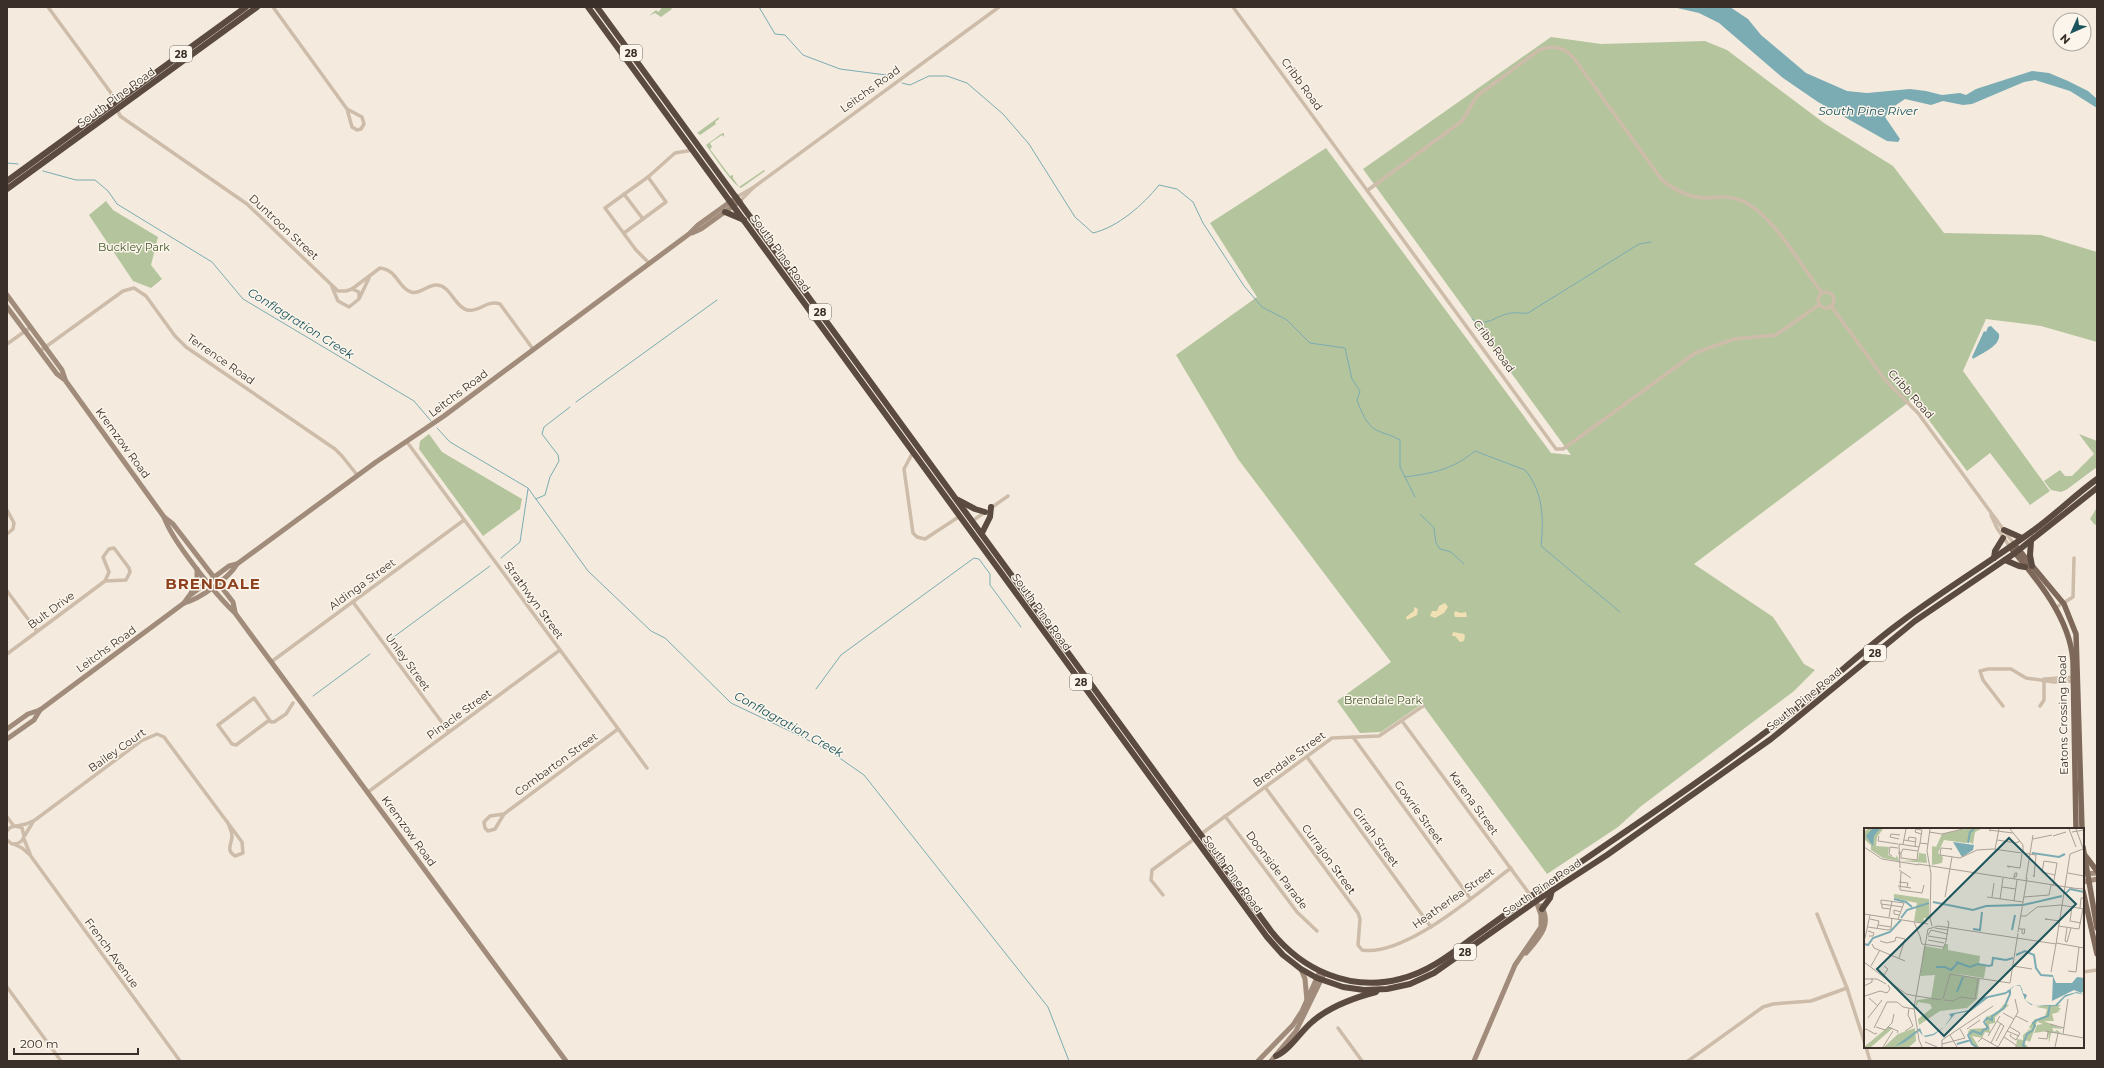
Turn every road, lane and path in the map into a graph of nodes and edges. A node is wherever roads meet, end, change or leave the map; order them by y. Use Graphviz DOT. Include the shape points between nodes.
graph roads {
  1 [pos="49,7"];
  2 [pos="246,7"];
  3 [pos="256,7"];
  4 [pos="273,7"];
  5 [pos="588,7"];
  6 [pos="598,7"];
  7 [pos="1233,7"];
  8 [pos="997,8"];
  9 [pos="115,102"];
  10 [pos="347,109"];
  11 [pos="117,110"];
  12 [pos="693,150"];
  13 [pos="648,177"];
  14 [pos="7,181"];
  15 [pos="7,189"];
  16 [pos="1368,190"];
  17 [pos="624,194"];
  18 [pos="738,199"];
  19 [pos="732,203"];
  20 [pos="725,212"];
  21 [pos="643,219"];
  22 [pos="745,220"];
  23 [pos="624,233"];
  24 [pos="689,234"];
  25 [pos="649,263"];
  26 [pos="370,276"];
  27 [pos="331,285"];
  28 [pos="352,288"];
  29 [pos="1822,293"];
  30 [pos="7,295"];
  31 [pos="809,297"];
  32 [pos="359,299"];
  33 [pos="803,301"];
  34 [pos="1820,304"];
  35 [pos="1831,306"];
  36 [pos="7,307"];
  37 [pos="30,327"];
  38 [pos="25,331"];
  39 [pos="7,344"];
  40 [pos="46,347"];
  41 [pos="533,349"];
  42 [pos="40,351"];
  43 [pos="857,362"];
  44 [pos="851,366"];
  45 [pos="66,380"];
  46 [pos="406,442"];
  47 [pos="913,452"];
  48 [pos="358,476"];
  49 [pos="2097,479"];
  50 [pos="2097,488"];
  51 [pos="1008,496"];
  52 [pos="958,500"];
  53 [pos="991,508"];
  54 [pos="7,510"];
  55 [pos="985,512"];
  56 [pos="1991,514"];
  57 [pos="960,516"];
  58 [pos="164,517"];
  59 [pos="464,520"];
  60 [pos="973,521"];
  61 [pos="967,526"];
  62 [pos="2004,530"];
  63 [pos="982,533"];
  64 [pos="7,534"];
  65 [pos="2003,538"];
  66 [pos="2022,538"];
  67 [pos="2031,541"];
  68 [pos="2012,546"];
  69 [pos="2017,551"];
  70 [pos="1994,558"];
  71 [pos="2074,558"];
  72 [pos="2005,560"];
  73 [pos="237,564"];
  74 [pos="2028,566"];
  75 [pos="196,567"];
  76 [pos="214,578"];
  77 [pos="105,581"];
  78 [pos="208,582"];
  79 [pos="218,583"];
  80 [pos="212,587"];
  81 [pos="7,590"];
  82 [pos="189,596"];
  83 [pos="352,602"];
  84 [pos="184,603"];
  85 [pos="2064,604"];
  86 [pos="2055,608"];
  87 [pos="235,613"];
  88 [pos="37,631"];
  89 [pos="560,650"];
  90 [pos="7,654"];
  91 [pos="271,662"];
  92 [pos="2044,679"];
  93 [pos="2073,679"];
  94 [pos="293,703"];
  95 [pos="1423,706"];
  96 [pos="2003,706"];
  97 [pos="2040,706"];
  98 [pos="40,710"];
  99 [pos="1402,721"];
  100 [pos="271,722"];
  101 [pos="7,729"];
  102 [pos="618,729"];
  103 [pos="449,732"];
  104 [pos="1353,737"];
  105 [pos="7,739"];
  106 [pos="1306,757"];
  107 [pos="647,768"];
  108 [pos="1265,787"];
  109 [pos="368,792"];
  110 [pos="504,814"];
  111 [pos="7,816"];
  112 [pos="1225,816"];
  113 [pos="35,820"];
  114 [pos="227,821"];
  115 [pos="15,826"];
  116 [pos="2076,828"];
  117 [pos="2082,828"];
  118 [pos="7,830"];
  119 [pos="1198,836"];
  120 [pos="24,837"];
  121 [pos="7,840"];
  122 [pos="13,844"];
  123 [pos="7,846"];
  124 [pos="2084,854"];
  125 [pos="30,855"];
  126 [pos="1511,868"];
  127 [pos="2097,872"];
  128 [pos="2085,874"];
  129 [pos="2097,879"];
  130 [pos="2086,881"];
  131 [pos="2097,886"];
  132 [pos="1552,890"];
  133 [pos="2091,894"];
  134 [pos="1163,895"];
  135 [pos="1531,896"];
  136 [pos="2084,896"];
  137 [pos="1470,898"];
  138 [pos="1536,901"];
  139 [pos="1542,909"];
  140 [pos="1817,914"];
  141 [pos="1430,927"];
  142 [pos="2097,928"];
  143 [pos="1317,931"];
  144 [pos="1359,948"];
  145 [pos="2097,954"];
  146 [pos="1301,969"];
  147 [pos="2097,970"];
  148 [pos="2084,972"];
  149 [pos="1322,973"];
  150 [pos="1510,977"];
  151 [pos="1319,979"];
  152 [pos="7,987"];
  153 [pos="1847,988"];
  154 [pos="1387,989"];
  155 [pos="1307,1002"];
  156 [pos="1338,1028"];
  157 [pos="1864,1041"];
  158 [pos="1866,1048"];
  159 [pos="1276,1056"];
  160 [pos="61,1061"];
  161 [pos="180,1061"];
  162 [pos="566,1061"];
  163 [pos="1258,1061"];
  164 [pos="1271,1061"];
  165 [pos="1362,1061"];
  166 [pos="1474,1061"];
  167 [pos="1688,1061"];
  168 [pos="1870,1061"];
  1 -- 9 [label="street"];
  2 -- 9 [label="highway, South Pine Road / 28"];
  3 -- 11 [label="highway, South Pine Road / 28"];
  4 -- 10 [label="street"];
  5 -- 12 [label="highway, South Pine Road / 28"];
  6 -- 18 [label="highway, South Pine Road / 28"];
  7 -- 16 [label="street, Cribb Road"];
  8 -- 18 [label="street, Leitchs Road"];
  9 -- 11 [label="street"];
  9 -- 14 [label="highway, South Pine Road / 28"];
  10 -- 10 [label="street" via="362,117 364,124 361,129 352,127"];
  11 -- 15 [label="highway, South Pine Road / 28"];
  11 -- 27 [label="street, Duntroon Street" via="120,117 247,204"];
  12 -- 13 [label="street" via="676,153"];
  12 -- 19 [label="highway, South Pine Road / 28"];
  13 -- 17 [label="street"];
  13 -- 21 [label="street" via="666,202"];
  16 -- 29 [label="street" via="1462,121 1480,93 1539,50 1559,48 1573,57 1662,180 1688,195 1700,198 1732,198 1757,209"];
  16 -- 34 [label="street, Cribb Road" via="1556,449 1562,449 1573,442 1695,353 1734,339 1776,335"];
  17 -- 21 [label="street"];
  17 -- 23 [label="street" via="605,208"];
  18 -- 19 [label="street, Leitchs Road"];
  18 -- 31 [label="highway, South Pine Road / 28"];
  19 -- 20 [label="street, Leitchs Road"];
  19 -- 22 [label="highway, South Pine Road / 28"];
  19 -- 24 [label="street, Leitchs Road" via="698,225"];
  20 -- 22 [label="highway"];
  20 -- 24 [label="street, Leitchs Road"];
  21 -- 23 [label="street"];
  22 -- 33 [label="highway, South Pine Road / 28"];
  23 -- 25 [label="street"];
  24 -- 25 [label="street, Leitchs Road"];
  25 -- 41 [label="street, Leitchs Road"];
  26 -- 28 [label="street"];
  26 -- 32 [label="street"];
  26 -- 41 [label="street" via="380,268 392,271 411,292 437,285 444,287 458,305 467,310 491,302 500,304"];
  27 -- 28 [label="street, Duntroon Street" via="338,291 346,292"];
  27 -- 32 [label="street" via="338,301 343,305 349,307"];
  28 -- 32 [label="street" via="359,292"];
  29 -- 34 [label="street" via="1819,297"];
  29 -- 35 [label="street" via="1830,292 1834,296"];
  30 -- 37 [label="street, Kremzow Road"];
  31 -- 33 [label="highway"];
  31 -- 43 [label="highway, South Pine Road / 28"];
  33 -- 44 [label="highway, South Pine Road / 28"];
  34 -- 35 [label="street" via="1826,308"];
  35 -- 56 [label="street, Cribb Road" via="1886,381 1918,413"];
  36 -- 38 [label="street, Kremzow Road"];
  37 -- 38 [label="street"];
  37 -- 40 [label="street, Kremzow Road"];
  38 -- 39 [label="street"];
  38 -- 42 [label="street, Kremzow Road"];
  40 -- 42 [label="street, Terrence Road"];
  40 -- 45 [label="street, Kremzow Road"];
  40 -- 48 [label="street, Terrence Road" via="123,291 130,288 138,290 146,296 181,344 339,452"];
  41 -- 46 [label="street, Leitchs Road"];
  42 -- 45 [label="street, Kremzow Road" via="57,374"];
  43 -- 44 [label="highway"];
  43 -- 52 [label="highway, South Pine Road / 28"];
  44 -- 47 [label="highway, South Pine Road / 28"];
  45 -- 58 [label="street, Kremzow Road"];
  46 -- 48 [label="street, Leitchs Road"];
  46 -- 59 [label="street, Strathwyn Street"];
  47 -- 57 [label="highway, South Pine Road / 28"];
  47 -- 57 [label="street" via="904,469 913,533 925,539"];
  48 -- 73 [label="street, Leitchs Road"];
  49 -- 66 [label="highway, South Pine Road / 28"];
  50 -- 67 [label="highway, South Pine Road / 28"];
  51 -- 53 [label="street"];
  52 -- 55 [label="highway"];
  52 -- 60 [label="highway, South Pine Road / 28"];
  53 -- 55 [label="street"];
  53 -- 63 [label="highway" via="990,517"];
  54 -- 64 [label="street" via="14,522 13,528"];
  55 -- 60 [label="street"];
  56 -- 62 [label="street, Cribb Road"];
  56 -- 65 [label="street, Cribb Road"];
  57 -- 61 [label="highway, South Pine Road / 28"];
  58 -- 75 [label="street, Kremzow Road" via="168,528"];
  58 -- 76 [label="street, Kremzow Road" via="173,524"];
  59 -- 83 [label="street, Aldinga Street"];
  59 -- 89 [label="street, Strathwyn Street"];
  60 -- 61 [label="street"];
  60 -- 63 [label="highway, South Pine Road / 28"];
  61 -- 119 [label="highway, South Pine Road / 28"];
  62 -- 66 [label="highway"];
  62 -- 68 [label="street, Cribb Road"];
  63 -- 119 [label="highway, South Pine Road / 28"];
  65 -- 68 [label="street, Cribb Road"];
  65 -- 70 [label="highway"];
  66 -- 68 [label="highway, South Pine Road / 28"];
  67 -- 69 [label="highway, South Pine Road / 28"];
  67 -- 74 [label="highway"];
  68 -- 69 [label="main road, Cribb Road"];
  68 -- 70 [label="highway, South Pine Road / 28"];
  69 -- 72 [label="highway, South Pine Road / 28"];
  69 -- 74 [label="main road, Eatons Crossing Road"];
  70 -- 135 [label="highway, South Pine Road / 28" via="1951,585 1894,627 1766,731 1603,849"];
  71 -- 85 [label="street" via="2075,591 2073,597"];
  72 -- 74 [label="highway" via="2019,566"];
  72 -- 132 [label="highway, South Pine Road / 28" via="1915,621 1771,739 1607,855"];
  73 -- 76 [label="street, Leitchs Road" via="229,566"];
  73 -- 79 [label="street, Leitchs Road" via="233,572"];
  74 -- 85 [label="main road, Eatons Crossing Road"];
  74 -- 86 [label="main road, Eatons Crossing Road"];
  75 -- 78 [label="street, Kremzow Road"];
  75 -- 82 [label="street" via="197,581"];
  76 -- 78 [label="street, Leitchs Road"];
  76 -- 79 [label="street, Kremzow Road"];
  77 -- 77 [label="street" via="109,572 103,557 109,549 114,548 130,572 126,580"];
  77 -- 88 [label="street, Bult Drive"];
  78 -- 80 [label="street, Kremzow Road"];
  78 -- 82 [label="street, Leitchs Road"];
  79 -- 80 [label="street, Leitchs Road"];
  79 -- 87 [label="street, Kremzow Road" via="233,602"];
  80 -- 84 [label="street, Leitchs Road" via="193,601"];
  80 -- 87 [label="street, Kremzow Road"];
  81 -- 88 [label="street"];
  82 -- 84 [label="street, Leitchs Road"];
  83 -- 91 [label="street, Aldinga Street"];
  83 -- 103 [label="street, Unley Street"];
  84 -- 98 [label="street, Leitchs Road"];
  85 -- 86 [label="street"];
  85 -- 117 [label="main road, Eatons Crossing Road" via="2078,641"];
  86 -- 93 [label="main road, Eatons Crossing Road" via="2070,640"];
  87 -- 91 [label="street, Kremzow Road"];
  88 -- 90 [label="street, Bult Drive"];
  89 -- 102 [label="street, Strathwyn Street"];
  89 -- 103 [label="street, Pinacle Street"];
  91 -- 109 [label="street, Kremzow Road"];
  92 -- 93 [label="street" via="2054,682"];
  92 -- 96 [label="street" via="2026,678 2011,669 1980,671 1983,680"];
  92 -- 97 [label="street" via="2044,700"];
  93 -- 116 [label="main road, Eatons Crossing Road"];
  94 -- 100 [label="street" via="286,714"];
  95 -- 99 [label="street, Brendale Street"];
  98 -- 101 [label="street, Leitchs Road" via="28,714"];
  98 -- 105 [label="street, Leitchs Road" via="34,720"];
  99 -- 104 [label="street, Brendale Street" via="1379,736"];
  99 -- 126 [label="street, Karena Street"];
  100 -- 100 [label="street" via="268,721 236,744 232,744 218,724 254,698"];
  102 -- 107 [label="street, Strathwyn Street"];
  102 -- 110 [label="street, Combarton Street"];
  103 -- 109 [label="street, Pinacle Street"];
  104 -- 106 [label="street, Brendale Street" via="1332,738"];
  104 -- 137 [label="street, Gowrie Street"];
  106 -- 108 [label="street, Brendale Street"];
  106 -- 141 [label="street, Girrah Street"];
  108 -- 112 [label="street, Brendale Street"];
  108 -- 144 [label="street, Currajon Street" via="1358,913"];
  109 -- 162 [label="street, Kremzow Road"];
  110 -- 110 [label="street, Combarton Street" via="495,829 488,831 485,828 484,822 488,818"];
  111 -- 115 [label="street"];
  112 -- 119 [label="street, Brendale Street"];
  112 -- 143 [label="street, Doonside Parade" via="1297,912"];
  113 -- 114 [label="street, Bailey Court" via="141,741 157,734 164,737"];
  113 -- 115 [label="street, Bailey Court"];
  113 -- 120 [label="street, Bailey Court"];
  114 -- 114 [label="street, Bailey Court" via="242,842 243,853 239,856 230,853 232,836"];
  115 -- 118 [label="street, Bailey Court"];
  115 -- 120 [label="street, French Avenue" via="22,828"];
  119 -- 134 [label="street, Brendale Street" via="1151,872 1151,880"];
  119 -- 146 [label="highway, South Pine Road / 28" via="1267,937 1283,955"];
  119 -- 149 [label="highway, South Pine Road / 28" via="1278,940 1302,961"];
  120 -- 122 [label="street" via="20,843"];
  120 -- 125 [label="street, French Avenue"];
  121 -- 122 [label="street, French Avenue"];
  122 -- 123 [label="street"];
  122 -- 125 [label="street, French Avenue"];
  124 -- 127 [label="main road"];
  124 -- 128 [label="main road"];
  125 -- 161 [label="street, French Avenue"];
  126 -- 135 [label="street, Karena Street"];
  126 -- 137 [label="street, Heatherlea Street"];
  127 -- 128 [label="street"];
  128 -- 130 [label="main road"];
  129 -- 130 [label="street"];
  130 -- 133 [label="main road"];
  131 -- 133 [label="main road"];
  132 -- 138 [label="highway, South Pine Road / 28"];
  132 -- 139 [label="highway"];
  133 -- 142 [label="main road"];
  135 -- 138 [label="street"];
  135 -- 149 [label="highway, South Pine Road / 28" via="1435,965 1413,976 1369,983"];
  136 -- 145 [label="main road"];
  137 -- 141 [label="street, Heatherlea Street"];
  138 -- 139 [label="street"];
  138 -- 150 [label="street" via="1542,918 1540,927"];
  138 -- 154 [label="highway, South Pine Road / 28" via="1441,970 1410,984"];
  139 -- 150 [label="street" via="1546,920 1543,931"];
  140 -- 153 [label="street"];
  141 -- 144 [label="street, Heatherlea Street" via="1397,944 1366,950"];
  146 -- 151 [label="highway, South Pine Road / 28"];
  146 -- 155 [label="street"];
  147 -- 148 [label="street"];
  149 -- 151 [label="street"];
  150 -- 166 [label="street"];
  151 -- 154 [label="highway, South Pine Road / 28" via="1349,988"];
  151 -- 155 [label="street"];
  151 -- 159 [label="street" via="1300,1025"];
  152 -- 160 [label="street"];
  153 -- 157 [label="street"];
  153 -- 167 [label="street" via="1811,1001 1763,1007"];
  154 -- 159 [label="highway" via="1348,1000 1330,1009 1312,1022"];
  155 -- 163 [label="street" via="1293,1025"];
  156 -- 165 [label="street"];
  158 -- 168 [label="street"];
  159 -- 164 [label="street"];
}
